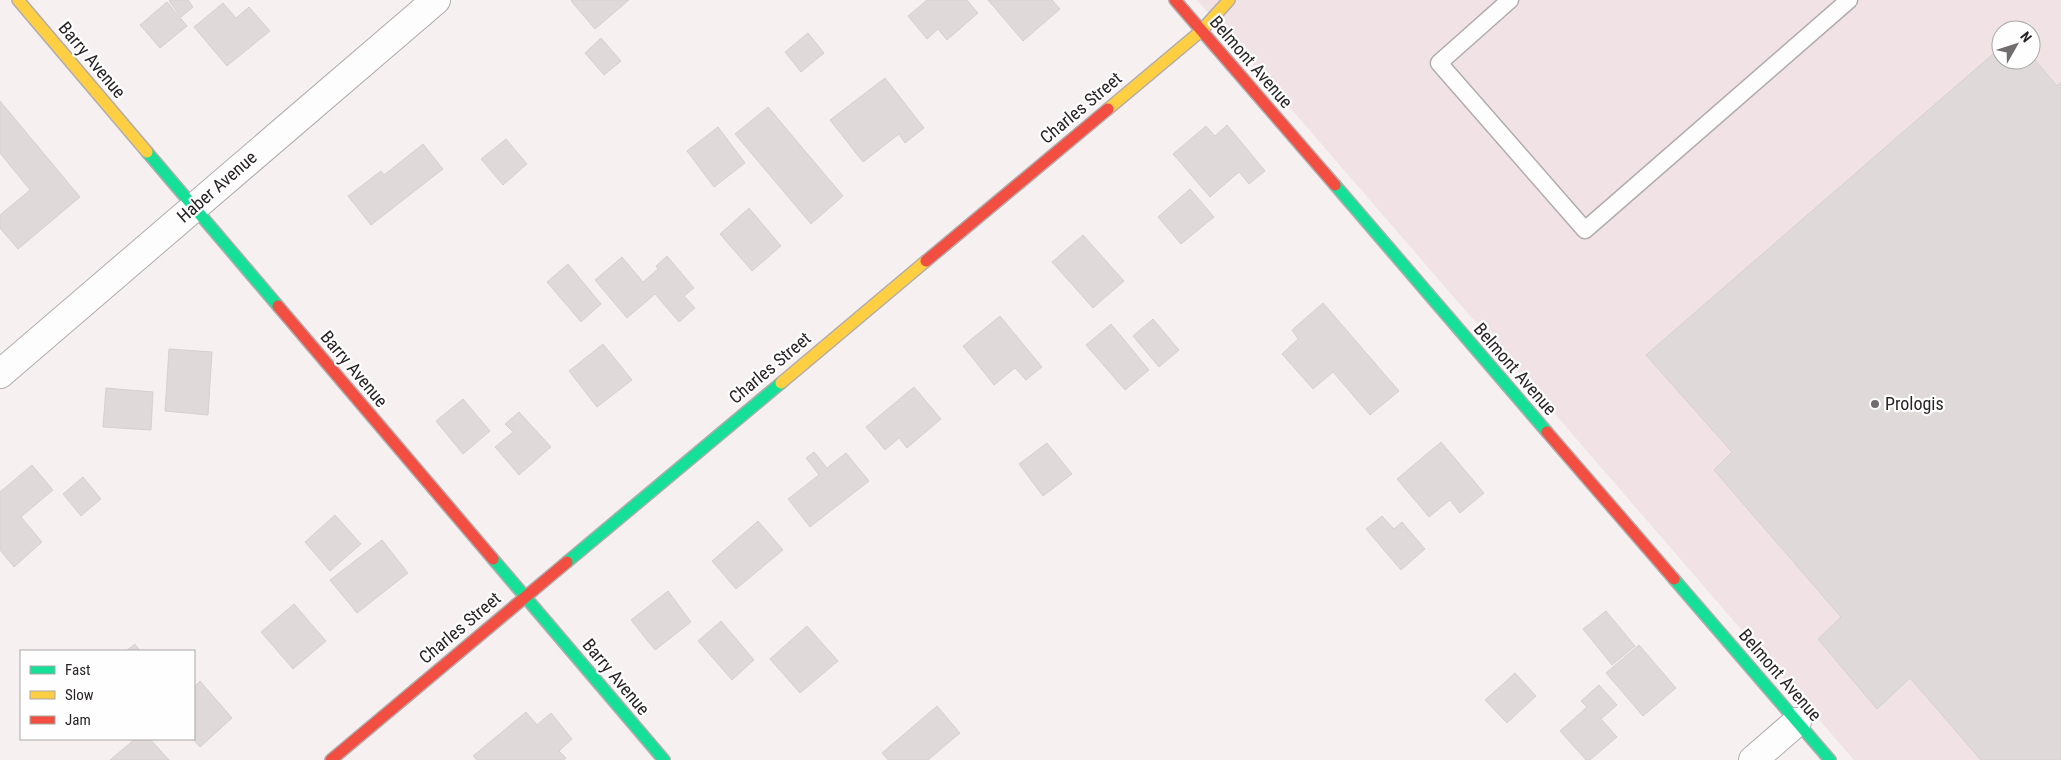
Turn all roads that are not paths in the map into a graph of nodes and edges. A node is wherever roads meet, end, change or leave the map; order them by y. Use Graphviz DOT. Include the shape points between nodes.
graph roads {
  1 [pos="18,0"];
  2 [pos="436,0"];
  3 [pos="1175,0"];
  4 [pos="1229,0"];
  5 [pos="1510,0"];
  6 [pos="1849,0"];
  7 [pos="1201,31"];
  8 [pos="193,207"];
  9 [pos="0,374"];
  10 [pos="524,596"];
  11 [pos="1797,722"];
  12 [pos="332,760"];
  13 [pos="664,760"];
  14 [pos="1753,760"];
  15 [pos="1830,760"];
  1 -- 8 [label="street, Barry Avenue"];
  2 -- 8 [label="street, Haber Avenue"];
  3 -- 7 [label="street, Belmont Avenue"];
  4 -- 7 [label="street, Charles Street"];
  5 -- 6 [label="lane" via="1439,63 1585,230"];
  7 -- 10 [label="street, Charles Street"];
  7 -- 11 [label="street, Belmont Avenue"];
  8 -- 9 [label="street, Haber Avenue"];
  8 -- 10 [label="street, Barry Avenue"];
  10 -- 12 [label="street, Charles Street"];
  10 -- 13 [label="street, Barry Avenue"];
  11 -- 14 [label="street"];
  11 -- 15 [label="street, Belmont Avenue"];
}
